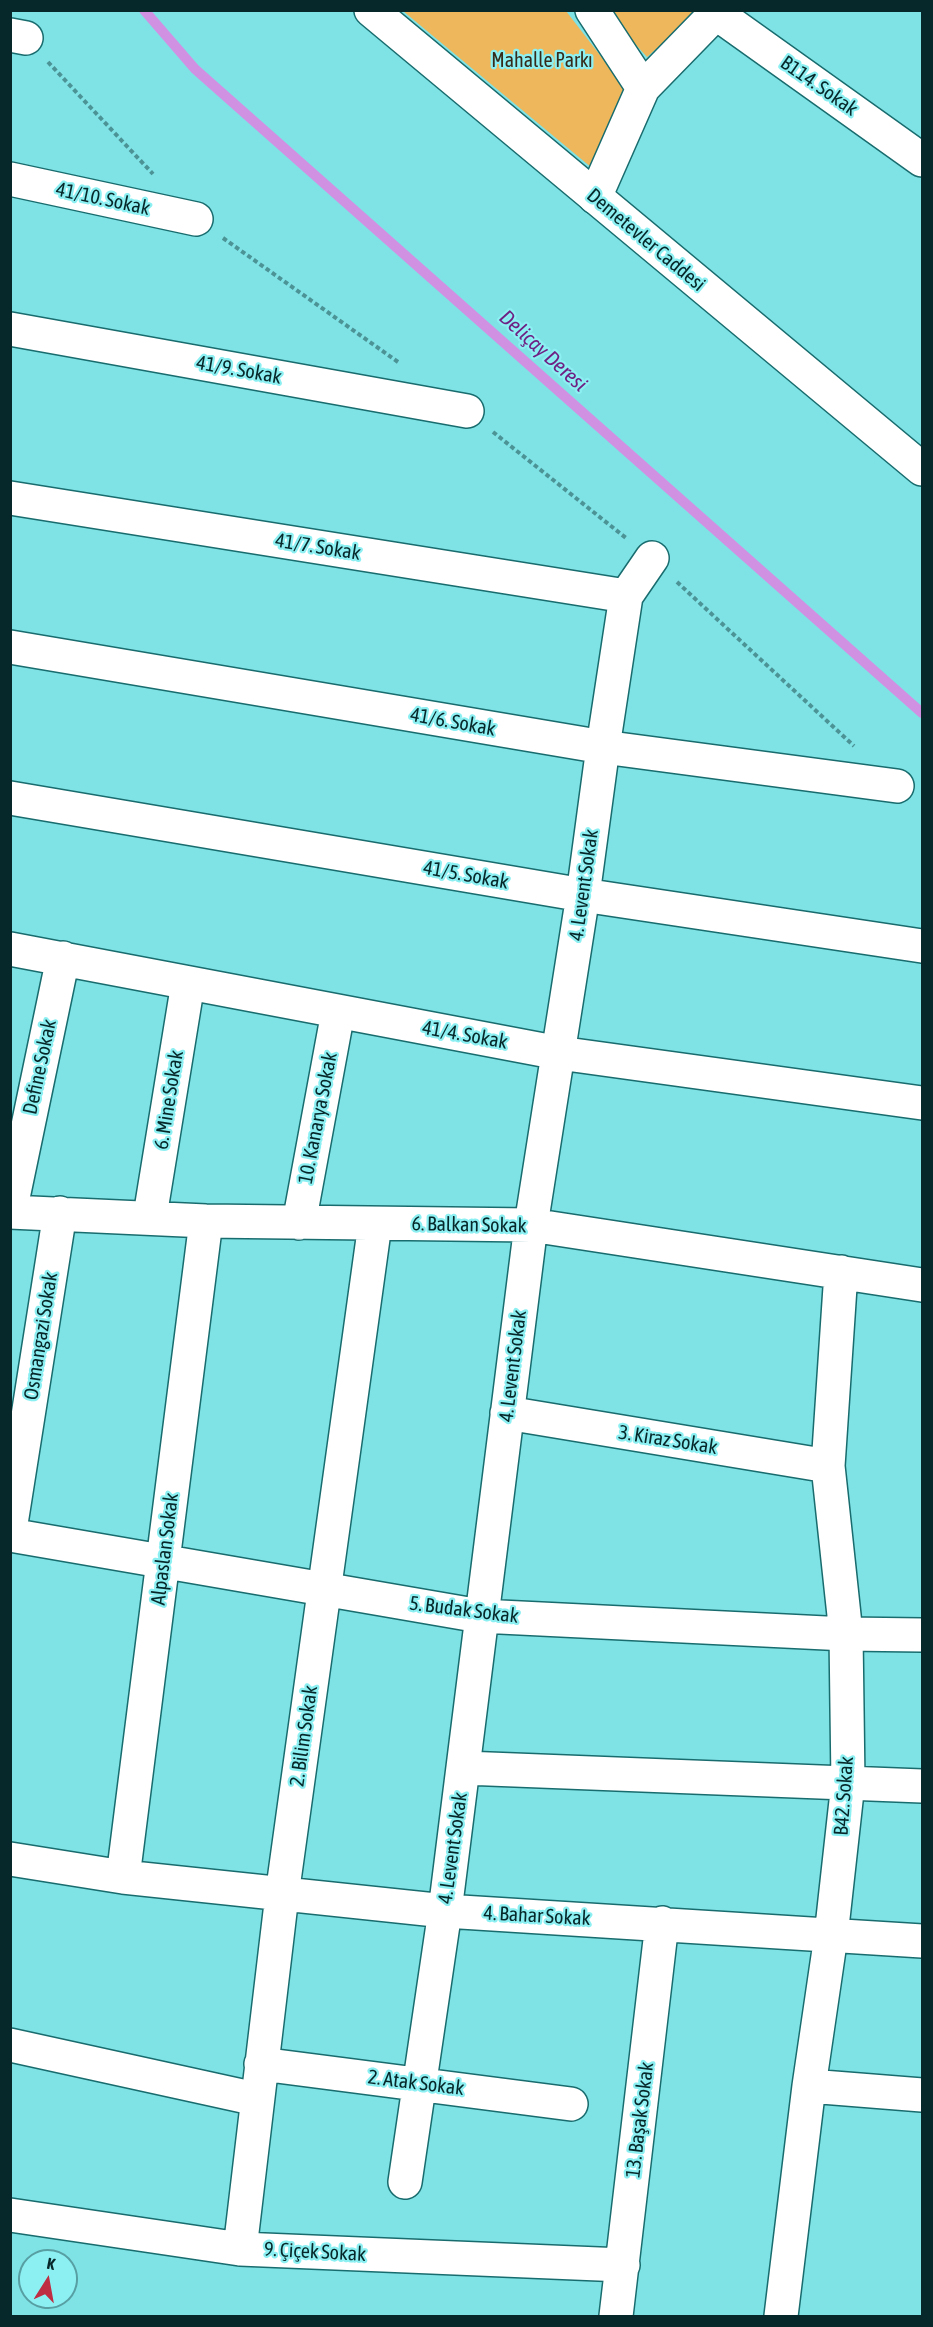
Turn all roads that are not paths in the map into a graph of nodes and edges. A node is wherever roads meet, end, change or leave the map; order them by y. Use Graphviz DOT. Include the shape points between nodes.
graph roads {
  1 [pos="371,10"];
  2 [pos="592,10"];
  3 [pos="718,12"];
  4 [pos="643,88"];
  5 [pos="922,159"];
  6 [pos="10,179"];
  7 [pos="594,197"];
  8 [pos="196,219"];
  9 [pos="10,329"];
  10 [pos="467,411"];
  11 [pos="922,469"];
  12 [pos="10,498"];
  13 [pos="652,558"];
  14 [pos="626,596"];
  15 [pos="10,647"];
  16 [pos="603,747"];
  17 [pos="897,786"];
  18 [pos="10,798"];
  19 [pos="583,895"];
  20 [pos="922,946"];
  21 [pos="10,949"];
  22 [pos="63,958"];
  23 [pos="188,983"];
  24 [pos="338,1012"];
  25 [pos="559,1053"];
  26 [pos="922,1103"];
  27 [pos="10,1212"];
  28 [pos="60,1214"];
  29 [pos="150,1216"];
  30 [pos="206,1221"];
  31 [pos="299,1223"];
  32 [pos="375,1224"];
  33 [pos="531,1225"];
  34 [pos="841,1272"];
  35 [pos="922,1284"];
  36 [pos="507,1413"];
  37 [pos="828,1466"];
  38 [pos="10,1530"];
  39 [pos="10,1535"];
  40 [pos="164,1563"];
  41 [pos="324,1588"];
  42 [pos="480,1616"];
  43 [pos="846,1634"];
  44 [pos="922,1635"];
  45 [pos="464,1768"];
  46 [pos="848,1783"];
  47 [pos="922,1786"];
  48 [pos="10,1859"];
  49 [pos="123,1877"];
  50 [pos="282,1895"];
  51 [pos="445,1911"];
  52 [pos="662,1923"];
  53 [pos="831,1936"];
  54 [pos="922,1941"];
  55 [pos="10,2045"];
  56 [pos="261,2064"];
  57 [pos="420,2083"];
  58 [pos="809,2086"];
  59 [pos="922,2095"];
  60 [pos="256,2099"];
  61 [pos="571,2104"];
  62 [pos="405,2182"];
  63 [pos="10,2215"];
  64 [pos="240,2248"];
  65 [pos="623,2265"];
  66 [pos="616,2316"];
  67 [pos="781,2316"];
  1 -- 7 [label="street, Demetevler Caddesi"];
  2 -- 4 [label="street"];
  3 -- 4 [label="street"];
  3 -- 5 [label="street, B114. Sokak"];
  4 -- 7 [label="street"];
  6 -- 8 [label="street, 41/10. Sokak"];
  7 -- 11 [label="street, Demetevler Caddesi"];
  9 -- 10 [label="street, 41/9. Sokak"];
  12 -- 14 [label="street, 41/7. Sokak"];
  13 -- 14 [label="street, 4. Levent Sokak"];
  14 -- 16 [label="street, 4. Levent Sokak"];
  15 -- 16 [label="street, 41/6. Sokak"];
  16 -- 17 [label="street, 41/6. Sokak"];
  16 -- 19 [label="street, 4. Levent Sokak"];
  18 -- 19 [label="street, 41/5. Sokak"];
  19 -- 20 [label="street, 41/5. Sokak"];
  19 -- 25 [label="street, 4. Levent Sokak"];
  21 -- 22 [label="street, 41/4. Sokak"];
  22 -- 23 [label="street, 41/4. Sokak"];
  22 -- 27 [label="street, Define Sokak"];
  23 -- 24 [label="street, 41/4. Sokak"];
  23 -- 29 [label="street, 6. Mine Sokak"];
  24 -- 25 [label="street, 41/4. Sokak"];
  24 -- 31 [label="street, 10. Kanarya Sokak"];
  25 -- 26 [label="street, 41/4. Sokak"];
  25 -- 33 [label="street, 4. Levent Sokak"];
  27 -- 28 [label="street, 6. Balkan Sokak"];
  28 -- 29 [label="street, 6. Balkan Sokak"];
  28 -- 38 [label="street, Osmangazi Sokak"];
  29 -- 30 [label="street, 6. Balkan Sokak"];
  30 -- 31 [label="street, 6. Balkan Sokak"];
  30 -- 40 [label="street, Alpaslan Sokak"];
  31 -- 32 [label="street, 6. Balkan Sokak"];
  32 -- 33 [label="street, 6. Balkan Sokak"];
  32 -- 41 [label="street, 2. Bilim Sokak"];
  33 -- 34 [label="street, 6. Balkan Sokak"];
  33 -- 36 [label="street, 4. Levent Sokak"];
  34 -- 35 [label="street, 6. Balkan Sokak"];
  34 -- 37 [label="street, B42. Sokak"];
  36 -- 37 [label="street, 3. Kiraz Sokak"];
  36 -- 42 [label="street, 4. Levent Sokak"];
  37 -- 43 [label="street, B42. Sokak"];
  39 -- 40 [label="street, 5. Budak Sokak"];
  40 -- 41 [label="street, 5. Budak Sokak"];
  40 -- 49 [label="street, Alpaslan Sokak"];
  41 -- 42 [label="street, 5. Budak Sokak"];
  41 -- 50 [label="street, 2. Bilim Sokak"];
  42 -- 43 [label="street, 5. Budak Sokak"];
  42 -- 45 [label="street, 4. Levent Sokak"];
  43 -- 44 [label="street, 5. Budak Sokak"];
  43 -- 46 [label="street, B42. Sokak"];
  45 -- 46 [label="street"];
  45 -- 51 [label="street, 4. Levent Sokak"];
  46 -- 47 [label="street"];
  46 -- 53 [label="street, B42. Sokak"];
  48 -- 49 [label="street, 4. Bahar Sokak"];
  49 -- 50 [label="street, 4. Bahar Sokak"];
  50 -- 51 [label="street, 4. Bahar Sokak"];
  50 -- 56 [label="street, 2. Bilim Sokak"];
  51 -- 52 [label="street, 4. Bahar Sokak"];
  51 -- 57 [label="street, 4. Levent Sokak"];
  52 -- 53 [label="street, 4. Bahar Sokak"];
  52 -- 65 [label="street, 13. Başak Sokak"];
  53 -- 54 [label="street, 4. Bahar Sokak"];
  53 -- 58 [label="street, B42. Sokak"];
  55 -- 60 [label="street"];
  56 -- 57 [label="street, 2. Atak Sokak"];
  56 -- 60 [label="street, 2. Bilim Sokak"];
  57 -- 61 [label="street, 2. Atak Sokak"];
  57 -- 62 [label="street, 4. Levent Sokak"];
  58 -- 59 [label="street"];
  58 -- 67 [label="street, B42. Sokak"];
  60 -- 64 [label="street, 2. Bilim Sokak"];
  63 -- 64 [label="street, 9. Çiçek Sokak"];
  64 -- 65 [label="street, 9. Çiçek Sokak"];
  65 -- 66 [label="street, 13. Başak Sokak"];
}
